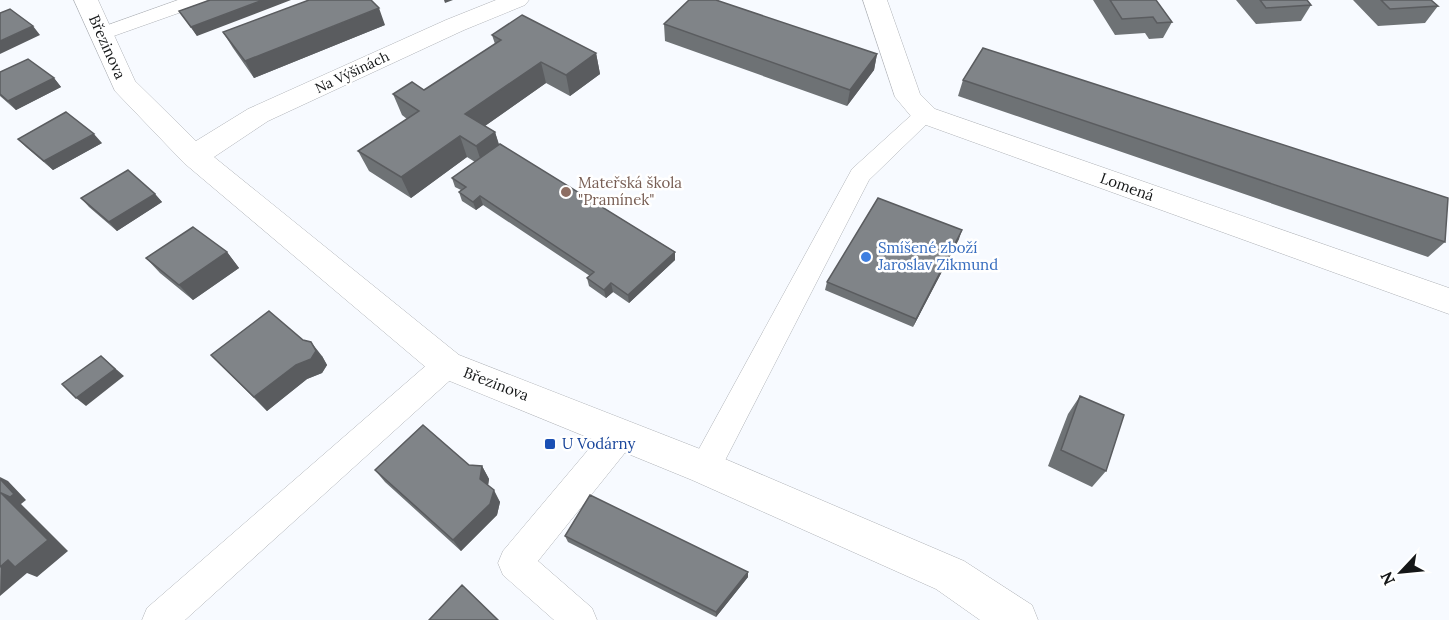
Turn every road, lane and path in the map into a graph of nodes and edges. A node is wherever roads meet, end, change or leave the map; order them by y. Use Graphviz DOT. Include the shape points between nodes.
graph roads {
  1 [pos="86,0"];
  2 [pos="197,0"];
  3 [pos="517,0"];
  4 [pos="875,0"];
  5 [pos="101,34"];
  6 [pos="925,115"];
  7 [pos="194,156"];
  8 [pos="1449,301"];
  9 [pos="447,365"];
  10 [pos="621,434"];
  11 [pos="705,468"];
  12 [pos="159,620"];
  13 [pos="580,620"];
  14 [pos="1017,620"];
  1 -- 5 [label="street, Březinova"];
  2 -- 5 [label="lane"];
  3 -- 7 [label="street, Na Výšinách" via="258,115"];
  4 -- 6 [label="street" via="908,97"];
  5 -- 7 [label="street, Březinova" via="124,85"];
  6 -- 8 [label="street, Lomená"];
  6 -- 11 [label="lane" via="860,175"];
  7 -- 9 [label="street, Březinova"];
  9 -- 10 [label="street, Březinova"];
  9 -- 12 [label="lane"];
  10 -- 11 [label="street, Březinova"];
  10 -- 13 [label="lane" via="515,563"];
  11 -- 14 [label="street, Březinova" via="950,575"];
}
